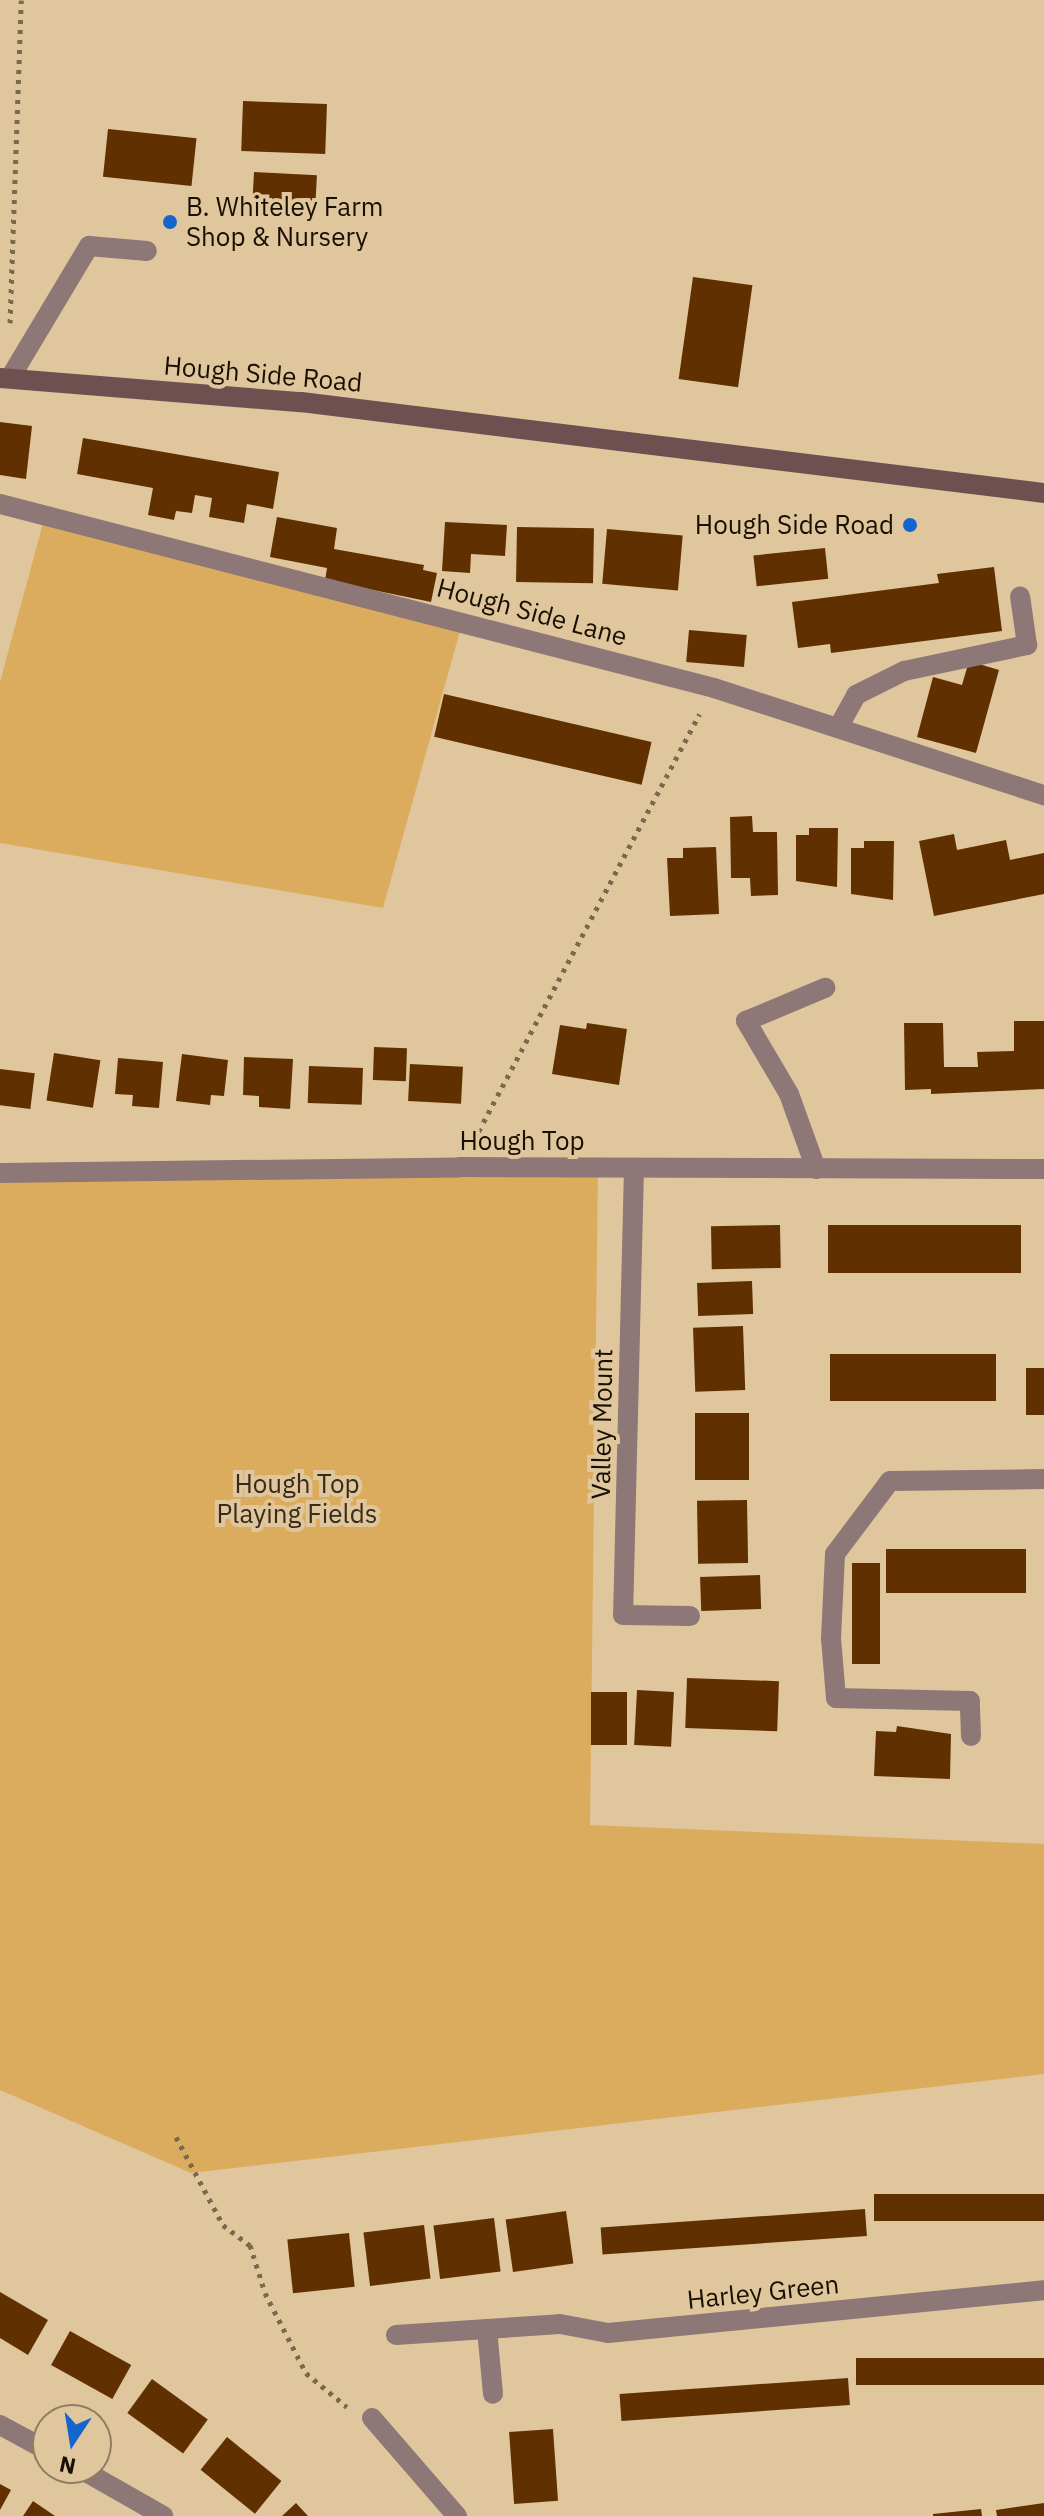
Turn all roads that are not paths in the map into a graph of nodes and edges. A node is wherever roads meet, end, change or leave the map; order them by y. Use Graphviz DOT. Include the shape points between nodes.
graph roads {
  1 [pos="147,251"];
  2 [pos="5,378"];
  3 [pos="1044,493"];
  4 [pos="0,504"];
  5 [pos="1020,596"];
  6 [pos="838,728"];
  7 [pos="1044,795"];
  8 [pos="825,988"];
  9 [pos="634,1168"];
  10 [pos="816,1169"];
  11 [pos="1044,1169"];
  12 [pos="0,1173"];
  13 [pos="1044,1479"];
  14 [pos="690,1616"];
  15 [pos="971,1736"];
  16 [pos="1044,2290"];
  17 [pos="487,2329"];
  18 [pos="396,2335"];
  19 [pos="493,2394"];
  20 [pos="372,2418"];
  21 [pos="0,2425"];
  22 [pos="32,2442"];
  23 [pos="107,2484"];
  24 [pos="163,2516"];
  25 [pos="457,2516"];
  1 -- 2 [label="street" via="89,246"];
  2 -- 3 [label="main road, Hough Side Road" via="301,402"];
  4 -- 6 [label="street, Hough Side Lane" via="714,688"];
  5 -- 6 [label="street" via="1027,645 904,671 856,695"];
  6 -- 7 [label="street, Hough Side Lane"];
  8 -- 10 [label="street" via="746,1021 789,1094"];
  9 -- 10 [label="street, Hough Top"];
  9 -- 12 [label="street, Hough Top"];
  9 -- 14 [label="street, Valley Mount" via="623,1615"];
  10 -- 11 [label="street, Hough Top"];
  13 -- 15 [label="street" via="890,1481 835,1554 831,1639 836,1698 970,1701"];
  16 -- 17 [label="street, Harley Green" via="608,2333 560,2324"];
  17 -- 18 [label="street, Harley Green"];
  17 -- 19 [label="street"];
  20 -- 25 [label="street"];
  21 -- 22 [label="street"];
  23 -- 24 [label="street"];
}
